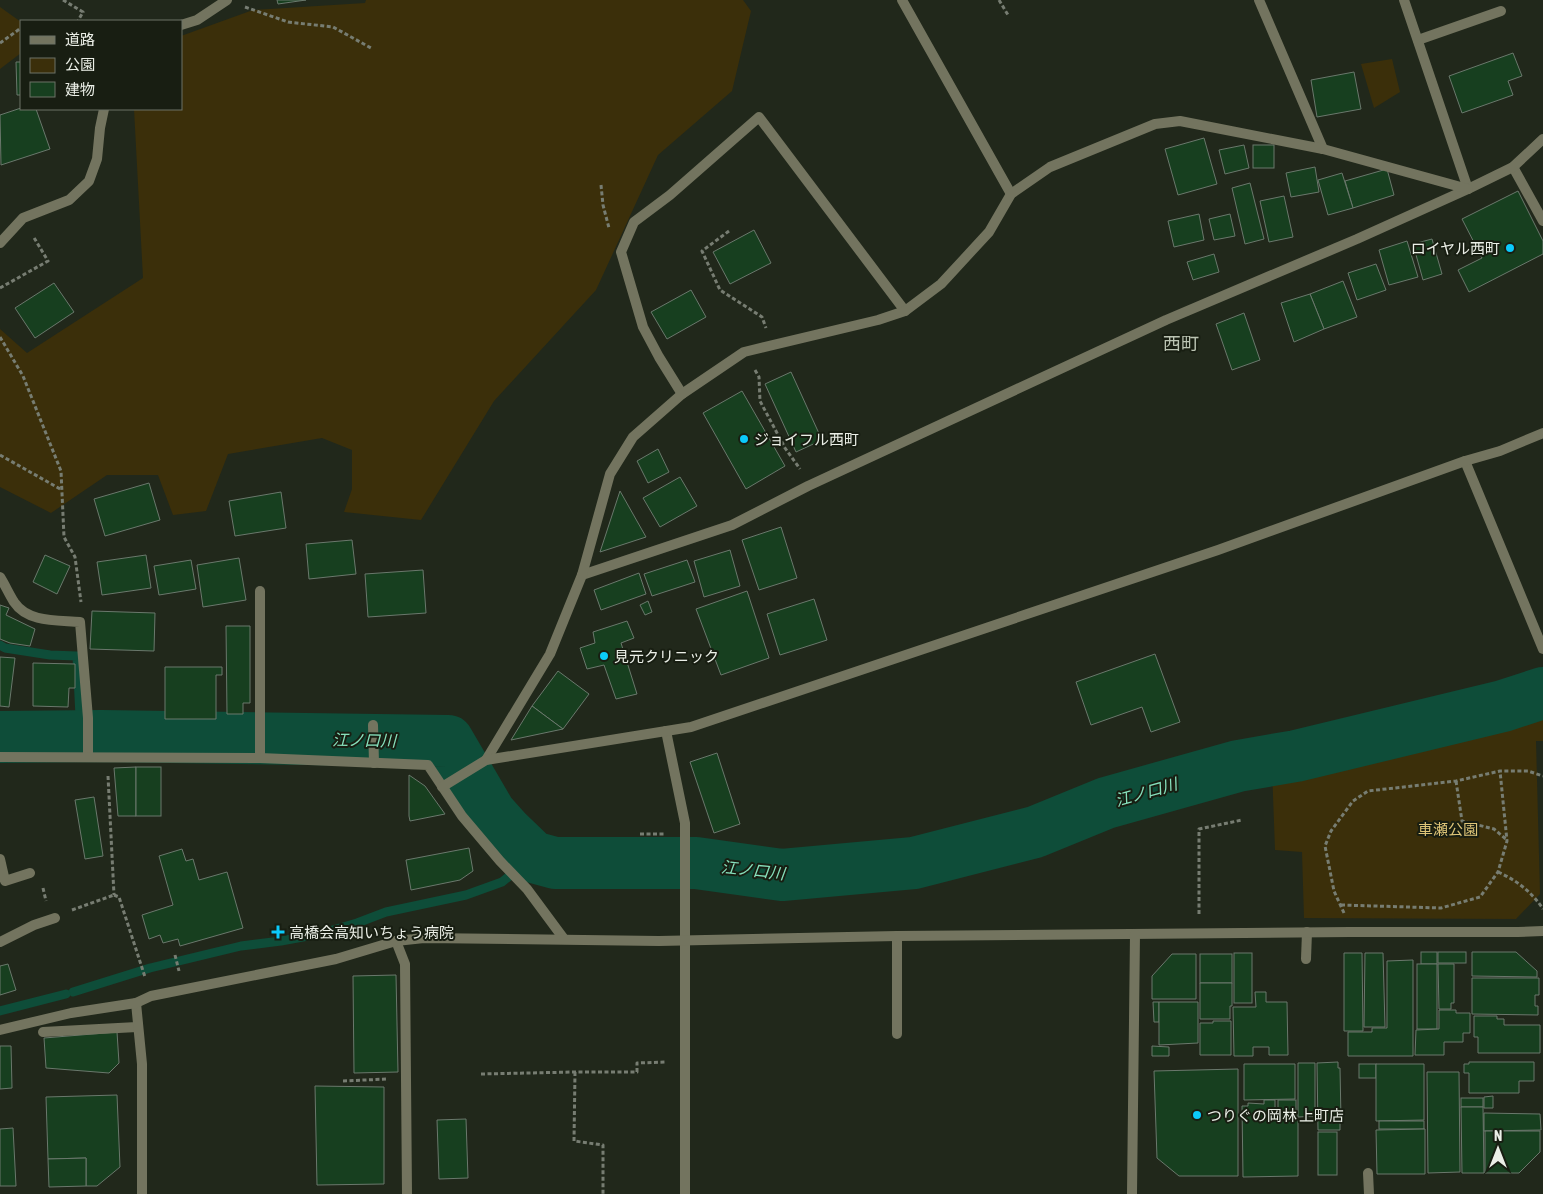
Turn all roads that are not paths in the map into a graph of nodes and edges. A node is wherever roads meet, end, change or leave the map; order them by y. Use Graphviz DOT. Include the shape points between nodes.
graph roads {
  1 [pos="227,0"];
  2 [pos="902,0"];
  3 [pos="1259,0"];
  4 [pos="1404,0"];
  5 [pos="1501,11"];
  6 [pos="182,25"];
  7 [pos="1418,40"];
  8 [pos="104,110"];
  9 [pos="1543,139"];
  10 [pos="1323,149"];
  11 [pos="1513,167"];
  12 [pos="1468,189"];
  13 [pos="1011,194"];
  14 [pos="1543,221"];
  15 [pos="0,243"];
  16 [pos="905,311"];
  17 [pos="682,394"];
  18 [pos="1543,433"];
  19 [pos="1465,461"];
  20 [pos="582,575"];
  21 [pos="0,577"];
  22 [pos="260,591"];
  23 [pos="1543,649"];
  24 [pos="373,725"];
  25 [pos="666,731"];
  26 [pos="260,753"];
  27 [pos="0,757"];
  28 [pos="88,757"];
  29 [pos="486,760"];
  30 [pos="374,763"];
  31 [pos="442,787"];
  32 [pos="0,859"];
  33 [pos="30,873"];
  34 [pos="53,919"];
  35 [pos="1543,930"];
  36 [pos="1307,932"];
  37 [pos="1135,934"];
  38 [pos="897,936"];
  39 [pos="564,939"];
  40 [pos="685,940"];
  41 [pos="396,941"];
  42 [pos="0,942"];
  43 [pos="1306,959"];
  44 [pos="136,1003"];
  45 [pos="137,1027"];
  46 [pos="0,1030"];
  47 [pos="43,1032"];
  48 [pos="897,1034"];
  49 [pos="1368,1173"];
  50 [pos="142,1194"];
  51 [pos="407,1194"];
  52 [pos="685,1194"];
  53 [pos="1132,1194"];
  54 [pos="1369,1194"];
  1 -- 6 [label="street" via="196,20"];
  2 -- 13 [label="street"];
  3 -- 10 [label="street"];
  4 -- 7 [label="street"];
  5 -- 7 [label="street"];
  7 -- 12 [label="street"];
  8 -- 15 [label="street" via="97,159 89,182 68,200 23,218"];
  9 -- 11 [label="street"];
  10 -- 12 [label="street"];
  10 -- 13 [label="street" via="1180,122 1155,124 1050,167"];
  11 -- 12 [label="street"];
  11 -- 14 [label="street"];
  12 -- 20 [label="street" via="1357,240 1166,320 808,486 732,525"];
  13 -- 16 [label="street" via="988,232 941,284"];
  16 -- 17 [label="street" via="744,352"];
  16 -- 17 [label="street" via="759,117 670,196 634,222 621,252 643,326"];
  17 -- 20 [label="street" via="633,437 610,474"];
  18 -- 19 [label="street"];
  19 -- 23 [label="street"];
  19 -- 25 [label="street" via="1199,556 691,727"];
  20 -- 29 [label="street" via="550,654"];
  21 -- 28 [label="street" via="15,603 25,613 39,619 80,622"];
  22 -- 26 [label="street"];
  24 -- 30 [label="street"];
  25 -- 29 [label="street"];
  25 -- 40 [label="street" via="685,823"];
  26 -- 28 [label="street"];
  26 -- 30 [label="street"];
  27 -- 28 [label="street"];
  29 -- 31 [label="street"];
  30 -- 31 [label="street" via="428,765"];
  31 -- 39 [label="street" via="462,816 527,889"];
  32 -- 33 [label="street" via="5,881"];
  34 -- 42 [label="street"];
  35 -- 36 [label="street"];
  36 -- 37 [label="street"];
  36 -- 43 [label="street"];
  37 -- 38 [label="street"];
  37 -- 53 [label="street"];
  38 -- 40 [label="street"];
  38 -- 48 [label="street"];
  39 -- 40 [label="street"];
  39 -- 41 [label="street" via="424,938"];
  40 -- 52 [label="street"];
  41 -- 44 [label="street" via="336,959 151,996"];
  41 -- 51 [label="street" via="406,964"];
  44 -- 45 [label="street"];
  44 -- 46 [label="street" via="71,1013"];
  45 -- 47 [label="street"];
  45 -- 50 [label="street" via="142,1064"];
  49 -- 54 [label="street"];
}
